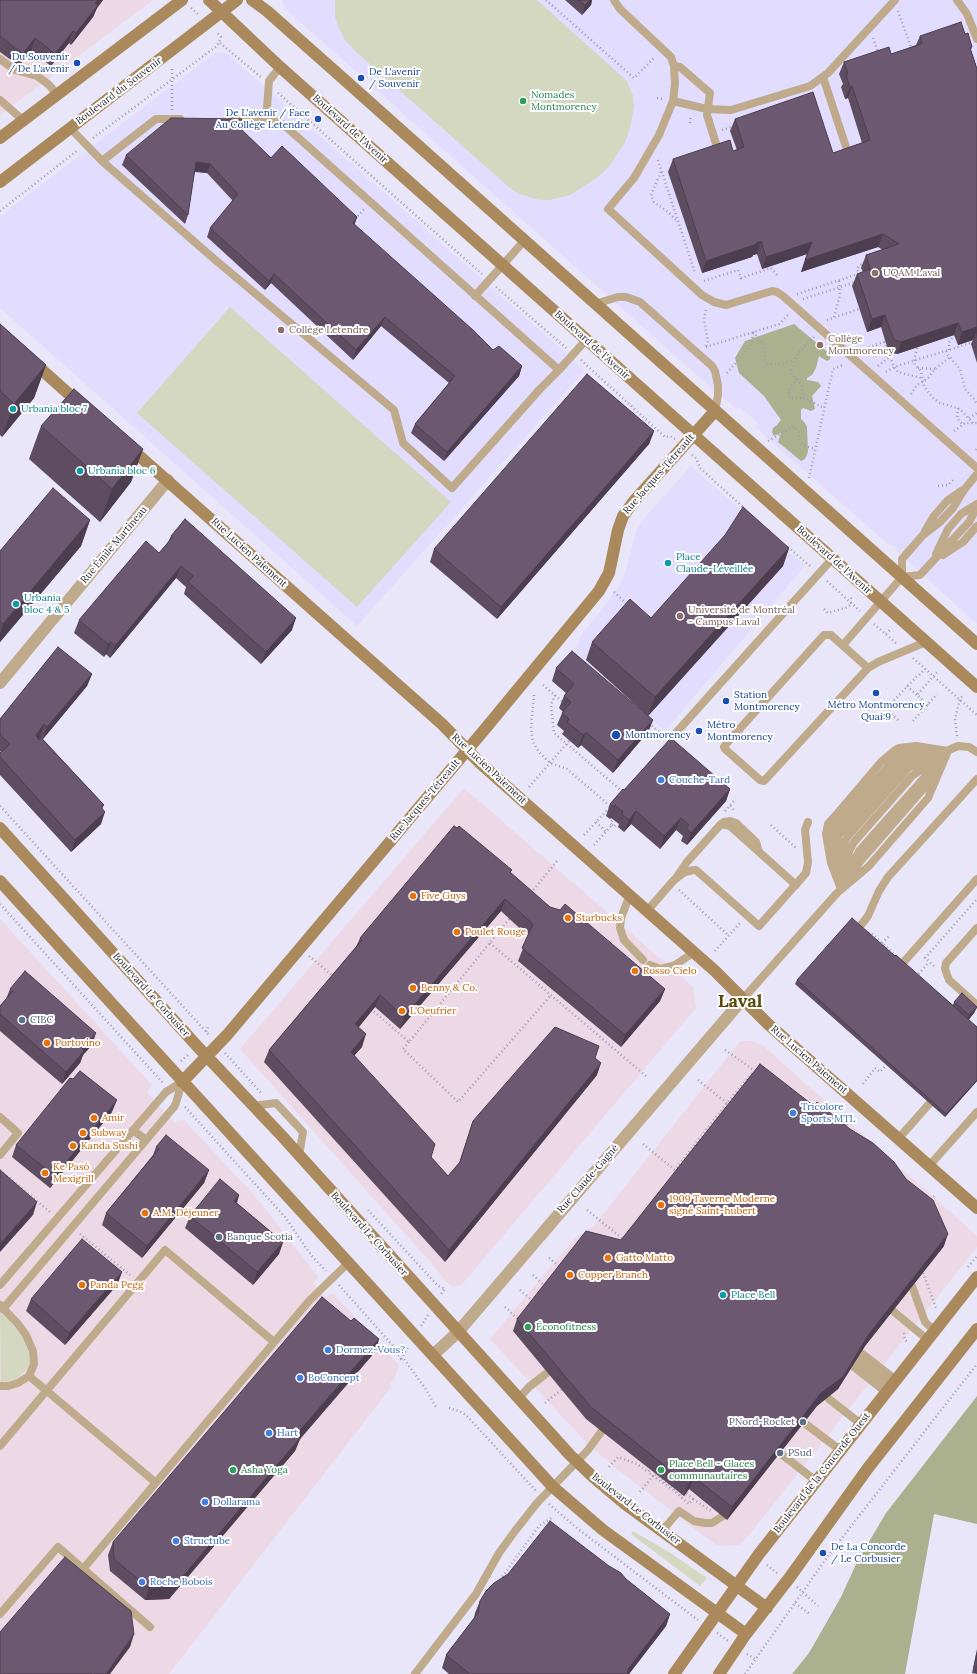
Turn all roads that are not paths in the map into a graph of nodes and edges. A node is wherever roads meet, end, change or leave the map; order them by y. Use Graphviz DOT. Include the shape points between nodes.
graph roads {
  1 [pos="182,0"];
  2 [pos="209,0"];
  3 [pos="237,0"];
  4 [pos="252,0"];
  5 [pos="614,0"];
  6 [pos="957,0"];
  7 [pos="896,4"];
  8 [pos="222,12"];
  9 [pos="973,16"];
  10 [pos="977,39"];
  11 [pos="0,59"];
  12 [pos="280,66"];
  13 [pos="674,66"];
  14 [pos="823,77"];
  15 [pos="58,95"];
  16 [pos="0,100"];
  17 [pos="673,101"];
  18 [pos="707,109"];
  19 [pos="187,119"];
  20 [pos="224,120"];
  21 [pos="266,120"];
  22 [pos="24,121"];
  23 [pos="70,128"];
  24 [pos="0,138"];
  25 [pos="846,147"];
  26 [pos="718,150"];
  27 [pos="102,161"];
  28 [pos="0,182"];
  29 [pos="524,241"];
  30 [pos="502,265"];
  31 [pos="475,296"];
  32 [pos="595,304"];
  33 [pos="586,340"];
  34 [pos="23,353"];
  35 [pos="559,370"];
  36 [pos="715,410"];
  37 [pos="92,414"];
  38 [pos="693,435"];
  39 [pos="118,437"];
  40 [pos="977,468"];
  41 [pos="977,474"];
  42 [pos="168,480"];
  43 [pos="977,505"];
  44 [pos="977,526"];
  45 [pos="832,559"];
  46 [pos="932,562"];
  47 [pos="902,577"];
  48 [pos="880,601"];
  49 [pos="926,642"];
  50 [pos="977,644"];
  51 [pos="843,645"];
  52 [pos="868,668"];
  53 [pos="0,683"];
  54 [pos="977,687"];
  55 [pos="672,738"];
  56 [pos="467,750"];
  57 [pos="948,750"];
  58 [pos="977,752"];
  59 [pos="977,779"];
  60 [pos="808,822"];
  61 [pos="0,828"];
  62 [pos="977,879"];
  63 [pos="674,880"];
  64 [pos="0,881"];
  65 [pos="796,885"];
  66 [pos="841,889"];
  67 [pos="629,897"];
  68 [pos="647,911"];
  69 [pos="977,928"];
  70 [pos="847,942"];
  71 [pos="694,953"];
  72 [pos="643,960"];
  73 [pos="902,964"];
  74 [pos="650,965"];
  75 [pos="742,1000"];
  76 [pos="977,1005"];
  77 [pos="207,1056"];
  78 [pos="182,1082"];
  79 [pos="930,1103"];
  80 [pos="253,1106"];
  81 [pos="977,1112"];
  82 [pos="0,1118"];
  83 [pos="133,1130"];
  84 [pos="898,1139"];
  85 [pos="146,1140"];
  86 [pos="0,1155"];
  87 [pos="299,1156"];
  88 [pos="929,1166"];
  89 [pos="977,1208"];
  90 [pos="348,1263"];
  91 [pos="977,1277"];
  92 [pos="0,1284"];
  93 [pos="912,1286"];
  94 [pos="2,1307"];
  95 [pos="892,1311"];
  96 [pos="977,1329"];
  97 [pos="458,1332"];
  98 [pos="931,1335"];
  99 [pos="274,1342"];
  100 [pos="433,1355"];
  101 [pos="547,1373"];
  102 [pos="29,1376"];
  103 [pos="0,1386"];
  104 [pos="891,1386"];
  105 [pos="47,1390"];
  106 [pos="518,1399"];
  107 [pos="829,1399"];
  108 [pos="803,1422"];
  109 [pos="861,1424"];
  110 [pos="601,1432"];
  111 [pos="0,1446"];
  112 [pos="840,1450"];
  113 [pos="780,1453"];
  114 [pos="577,1462"];
  115 [pos="816,1481"];
  116 [pos="155,1482"];
  117 [pos="553,1487"];
  118 [pos="723,1516"];
  119 [pos="662,1531"];
  120 [pos="83,1569"];
  121 [pos="736,1585"];
  122 [pos="767,1608"];
  123 [pos="717,1613"];
  124 [pos="0,1614"];
  125 [pos="150,1627"];
  126 [pos="746,1634"];
  127 [pos="414,1674"];
  128 [pos="674,1674"];
  129 [pos="719,1674"];
  1 -- 15 [label="street"];
  2 -- 8 [label="street, Boulevard de l'Avenir"];
  3 -- 8 [label="street, Boulevard du Souvenir"];
  4 -- 29 [label="street"];
  5 -- 13 [label="lane" via="620,9 668,53"];
  6 -- 9 [label="lane"];
  7 -- 14 [label="lane"];
  8 -- 12 [label="street, Boulevard de l'Avenir"];
  8 -- 23 [label="street, Boulevard du Souvenir"];
  9 -- 10 [label="lane"];
  11 -- 15 [label="lane" via="15,70 37,76"];
  12 -- 21 [label="lane" via="269,81"];
  12 -- 30 [label="street, Boulevard de l'Avenir"];
  13 -- 17 [label="lane"];
  13 -- 18 [label="lane" via="680,67 710,93"];
  14 -- 18 [label="lane" via="811,90 738,108"];
  14 -- 25 [label="lane"];
  15 -- 22 [label="street"];
  16 -- 22 [label="lane"];
  17 -- 18 [label="lane"];
  17 -- 40 [label="lane" via="663,128 637,173 608,209 702,295 714,302 726,305 772,291 783,296"];
  18 -- 26 [label="lane"];
  19 -- 27 [label="lane" via="156,119"];
  20 -- 21 [label="lane"];
  21 -- 31 [label="lane" via="275,120 284,125"];
  22 -- 24 [label="street"];
  23 -- 27 [label="lane"];
  23 -- 28 [label="street, Boulevard du Souvenir"];
  27 -- 35 [label="lane" via="394,410 403,443 452,488"];
  29 -- 30 [label="lane"];
  29 -- 32 [label="street"];
  30 -- 31 [label="lane"];
  30 -- 33 [label="street, Boulevard de l'Avenir"];
  31 -- 35 [label="lane"];
  32 -- 36 [label="street"];
  32 -- 36 [label="lane" via="618,297 640,302 712,366 718,385"];
  33 -- 35 [label="lane"];
  33 -- 38 [label="street, Boulevard de l'Avenir"];
  34 -- 37 [label="street"];
  36 -- 38 [label="street, Rue Jacques-Tétreault"];
  36 -- 47 [label="street"];
  38 -- 45 [label="street, Boulevard de l'Avenir"];
  38 -- 56 [label="street, Rue Jacques-Tétreault" via="623,516 604,586"];
  39 -- 42 [label="street, Rue Lucien Paiement"];
  41 -- 47 [label="lane" via="964,490 936,513 923,535 902,559"];
  42 -- 53 [label="street, Rue Émile Martineau"];
  42 -- 56 [label="street, Rue Lucien Paiement" via="442,724"];
  43 -- 46 [label="lane" via="969,522"];
  44 -- 46 [label="lane" via="963,542"];
  45 -- 48 [label="street, Boulevard de l'Avenir"];
  45 -- 55 [label="lane"];
  46 -- 47 [label="lane" via="920,575"];
  47 -- 48 [label="lane"];
  47 -- 50 [label="street"];
  48 -- 49 [label="street, Boulevard de l'Avenir"];
  48 -- 51 [label="lane"];
  49 -- 52 [label="lane"];
  49 -- 54 [label="street, Boulevard de l'Avenir"];
  51 -- 52 [label="lane"];
  51 -- 52 [label="lane" via="831,635 824,635 726,744 724,747 727,752 760,780 765,780"];
  56 -- 67 [label="street, Rue Lucien Paiement"];
  56 -- 77 [label="street, Rue Jacques-Tétreault"];
  57 -- 58 [label="lane" via="958,746 969,747"];
  57 -- 66 [label="lane" via="926,787 859,863"];
  57 -- 66 [label="lane" via="912,776 854,842 849,850"];
  57 -- 66 [label="lane" via="902,763 839,834 836,844"];
  57 -- 66 [label="lane" via="908,747 891,753 828,824 828,849"];
  59 -- 70 [label="lane" via="888,877 868,916"];
  60 -- 65 [label="lane" via="805,830 808,870"];
  61 -- 77 [label="street, Boulevard Le Corbusier"];
  62 -- 73 [label="lane"];
  63 -- 65 [label="lane" via="688,871 696,870 759,926"];
  63 -- 65 [label="lane" via="721,824 730,821 736,823 756,842 759,852"];
  63 -- 68 [label="lane"];
  64 -- 78 [label="street"];
  66 -- 75 [label="lane"];
  67 -- 68 [label="street, Rue Lucien Paiement"];
  67 -- 72 [label="lane" via="620,928 624,940"];
  68 -- 71 [label="street, Rue Lucien Paiement"];
  69 -- 76 [label="lane" via="946,963 944,969 949,980"];
  71 -- 74 [label="lane" via="675,965 660,970"];
  71 -- 75 [label="street, Rue Lucien Paiement"];
  75 -- 84 [label="street, Rue Lucien Paiement"];
  75 -- 97 [label="street, Rue Claude-Gagné"];
  77 -- 78 [label="street, Rue Jacques-Tétreault"];
  77 -- 80 [label="street, Boulevard Le Corbusier"];
  78 -- 83 [label="lane" via="166,1092"];
  78 -- 85 [label="lane" via="176,1103"];
  78 -- 90 [label="street"];
  79 -- 84 [label="lane"];
  80 -- 87 [label="street, Boulevard Le Corbusier"];
  80 -- 87 [label="lane" via="276,1104 303,1132"];
  81 -- 88 [label="lane"];
  82 -- 86 [label="lane" via="18,1133"];
  83 -- 85 [label="lane"];
  83 -- 92 [label="lane"];
  84 -- 88 [label="street, Rue Lucien Paiement"];
  85 -- 94 [label="lane"];
  87 -- 97 [label="street, Boulevard Le Corbusier"];
  88 -- 89 [label="street, Rue Lucien Paiement"];
  90 -- 99 [label="lane" via="313,1296"];
  90 -- 100 [label="street"];
  91 -- 98 [label="street, Boulevard de la Concorde Ouest"];
  93 -- 98 [label="lane"];
  94 -- 102 [label="lane" via="26,1335 33,1351 34,1364"];
  95 -- 98 [label="lane"];
  96 -- 122 [label="street" via="868,1468"];
  97 -- 100 [label="street, Rue Claude-Gagné"];
  97 -- 106 [label="street, Boulevard Le Corbusier"];
  98 -- 104 [label="street, Boulevard de la Concorde Ouest"];
  99 -- 105 [label="lane" via="165,1250"];
  99 -- 116 [label="lane"];
  100 -- 117 [label="street"];
  101 -- 106 [label="lane"];
  102 -- 103 [label="lane" via="18,1383"];
  102 -- 105 [label="lane"];
  104 -- 104 [label="lane" via="857,1359"];
  104 -- 109 [label="street, Boulevard de la Concorde Ouest"];
  105 -- 111 [label="lane"];
  105 -- 116 [label="lane"];
  106 -- 114 [label="street, Boulevard Le Corbusier"];
  107 -- 109 [label="lane"];
  108 -- 112 [label="lane"];
  109 -- 112 [label="street, Boulevard de la Concorde Ouest"];
  110 -- 114 [label="lane"];
  112 -- 115 [label="street, Boulevard de la Concorde Ouest"];
  113 -- 115 [label="lane"];
  114 -- 117 [label="lane"];
  114 -- 119 [label="street, Boulevard Le Corbusier" via="610,1492"];
  115 -- 121 [label="street, Boulevard de la Concorde Ouest"];
  116 -- 120 [label="lane"];
  117 -- 123 [label="street" via="603,1530"];
  117 -- 127 [label="lane" via="515,1531 499,1553 476,1594"];
  118 -- 119 [label="lane" via="712,1523 705,1523 679,1511"];
  119 -- 121 [label="street, Boulevard Le Corbusier"];
  120 -- 124 [label="lane" via="58,1548"];
  120 -- 125 [label="lane"];
  121 -- 122 [label="street, Boulevard Le Corbusier"];
  121 -- 123 [label="street, Boulevard de la Concorde Ouest"];
  122 -- 126 [label="street"];
  123 -- 126 [label="street"];
  123 -- 128 [label="street, Boulevard de la Concorde Ouest"];
  126 -- 129 [label="street"];
}
